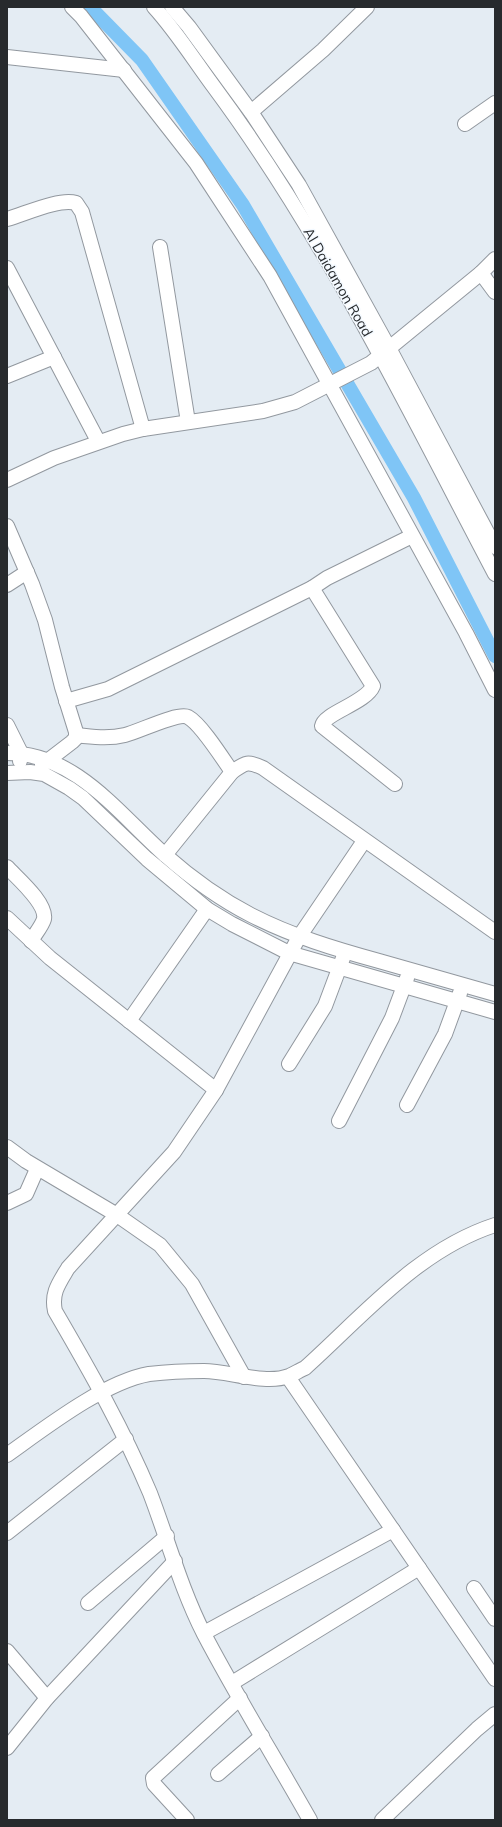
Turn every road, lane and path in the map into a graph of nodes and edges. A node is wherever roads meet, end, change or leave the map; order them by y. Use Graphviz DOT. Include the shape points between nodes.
graph roads {
  1 [pos="72,7"];
  2 [pos="154,7"];
  3 [pos="172,7"];
  4 [pos="368,7"];
  5 [pos="189,27"];
  6 [pos="177,37"];
  7 [pos="7,57"];
  8 [pos="124,70"];
  9 [pos="495,103"];
  10 [pos="251,112"];
  11 [pos="465,124"];
  12 [pos="7,219"];
  13 [pos="160,247"];
  14 [pos="495,259"];
  15 [pos="7,268"];
  16 [pos="481,273"];
  17 [pos="495,292"];
  18 [pos="380,356"];
  19 [pos="54,357"];
  20 [pos="7,376"];
  21 [pos="334,383"];
  22 [pos="188,422"];
  23 [pos="143,429"];
  24 [pos="98,441"];
  25 [pos="7,480"];
  26 [pos="7,526"];
  27 [pos="412,536"];
  28 [pos="495,547"];
  29 [pos="27,572"];
  30 [pos="495,574"];
  31 [pos="7,585"];
  32 [pos="312,588"];
  33 [pos="495,690"];
  34 [pos="66,701"];
  35 [pos="7,725"];
  36 [pos="76,736"];
  37 [pos="14,753"];
  38 [pos="48,760"];
  39 [pos="232,772"];
  40 [pos="13,773"];
  41 [pos="34,773"];
  42 [pos="395,784"];
  43 [pos="364,841"];
  44 [pos="165,855"];
  45 [pos="7,867"];
  46 [pos="207,909"];
  47 [pos="7,918"];
  48 [pos="495,932"];
  49 [pos="299,937"];
  50 [pos="31,941"];
  51 [pos="345,952"];
  52 [pos="289,953"];
  53 [pos="340,967"];
  54 [pos="410,970"];
  55 [pos="462,985"];
  56 [pos="405,986"];
  57 [pos="495,994"];
  58 [pos="458,1001"];
  59 [pos="495,1012"];
  60 [pos="129,1021"];
  61 [pos="289,1064"];
  62 [pos="216,1090"];
  63 [pos="406,1105"];
  64 [pos="339,1121"];
  65 [pos="7,1147"];
  66 [pos="37,1169"];
  67 [pos="7,1203"];
  68 [pos="117,1215"];
  69 [pos="495,1225"];
  70 [pos="244,1377"];
  71 [pos="288,1377"];
  72 [pos="102,1392"];
  73 [pos="126,1439"];
  74 [pos="7,1455"];
  75 [pos="393,1530"];
  76 [pos="7,1533"];
  77 [pos="167,1536"];
  78 [pos="175,1561"];
  79 [pos="419,1568"];
  80 [pos="474,1588"];
  81 [pos="88,1603"];
  82 [pos="495,1619"];
  83 [pos="204,1633"];
  84 [pos="7,1651"];
  85 [pos="495,1679"];
  86 [pos="232,1683"];
  87 [pos="47,1698"];
  88 [pos="240,1698"];
  89 [pos="495,1714"];
  90 [pos="262,1736"];
  91 [pos="7,1748"];
  92 [pos="218,1774"];
  93 [pos="187,1820"];
  94 [pos="310,1820"];
  95 [pos="382,1820"];
  1 -- 8 [label="street"];
  2 -- 6 [label="street, Al Daidamon Road"];
  3 -- 5 [label="street, Al Daidamon Road"];
  4 -- 10 [label="street"];
  5 -- 6 [label="street"];
  5 -- 10 [label="street, Al Daidamon Road"];
  6 -- 18 [label="street, Al Daidamon Road" via="238,120 319,245"];
  7 -- 8 [label="street"];
  8 -- 21 [label="street" via="196,163 237,223"];
  9 -- 11 [label="street"];
  10 -- 18 [label="street, Al Daidamon Road" via="302,191"];
  12 -- 23 [label="street" via="70,201 76,203 82,212"];
  13 -- 22 [label="street"];
  14 -- 16 [label="street"];
  15 -- 19 [label="street"];
  16 -- 17 [label="street"];
  16 -- 18 [label="street"];
  18 -- 21 [label="street"];
  18 -- 28 [label="street, Al Daidamon Road"];
  18 -- 30 [label="street, Al Daidamon Road"];
  19 -- 20 [label="street"];
  19 -- 24 [label="street"];
  21 -- 22 [label="street" via="295,402 275,408"];
  21 -- 27 [label="street"];
  22 -- 23 [label="street"];
  23 -- 24 [label="street"];
  24 -- 25 [label="street"];
  26 -- 29 [label="street"];
  27 -- 32 [label="street"];
  27 -- 33 [label="street"];
  29 -- 31 [label="street"];
  29 -- 34 [label="street" via="50,634"];
  32 -- 34 [label="street" via="108,689"];
  32 -- 42 [label="street" via="373,686 365,696 326,720 322,726"];
  34 -- 36 [label="street"];
  35 -- 37 [label="street"];
  36 -- 38 [label="street"];
  36 -- 39 [label="street" via="123,736 157,723 187,716 198,725"];
  37 -- 38 [label="street"];
  37 -- 40 [label="street"];
  38 -- 41 [label="street"];
  38 -- 44 [label="street" via="72,772 95,789"];
  39 -- 43 [label="street" via="248,763 263,768"];
  39 -- 44 [label="street"];
  40 -- 41 [label="street"];
  41 -- 46 [label="street" via="51,778 83,798 147,859"];
  43 -- 48 [label="street"];
  43 -- 49 [label="street"];
  44 -- 49 [label="street" via="227,902"];
  45 -- 50 [label="street" via="33,894 43,911 43,922"];
  46 -- 52 [label="street"];
  46 -- 60 [label="street"];
  47 -- 50 [label="street"];
  49 -- 51 [label="street"];
  49 -- 52 [label="street"];
  50 -- 60 [label="street"];
  51 -- 53 [label="street"];
  51 -- 54 [label="street"];
  52 -- 53 [label="street"];
  52 -- 62 [label="street"];
  53 -- 56 [label="street"];
  53 -- 61 [label="street" via="325,1006"];
  54 -- 55 [label="street"];
  54 -- 56 [label="street"];
  55 -- 57 [label="street"];
  55 -- 58 [label="street"];
  56 -- 58 [label="street"];
  56 -- 64 [label="street" via="386,1030"];
  58 -- 59 [label="street"];
  58 -- 63 [label="street" via="445,1034"];
  60 -- 62 [label="street"];
  62 -- 68 [label="street" via="174,1152"];
  65 -- 66 [label="street"];
  66 -- 67 [label="street" via="26,1194"];
  66 -- 68 [label="street"];
  68 -- 70 [label="street" via="160,1245 176,1263 192,1284"];
  68 -- 72 [label="street" via="68,1268 52,1300 55,1311"];
  69 -- 71 [label="street" via="456,1241 427,1258 305,1368"];
  70 -- 71 [label="street"];
  70 -- 72 [label="street" via="204,1371 150,1374"];
  71 -- 75 [label="street"];
  72 -- 73 [label="street"];
  72 -- 74 [label="street"];
  73 -- 76 [label="street"];
  73 -- 77 [label="street"];
  75 -- 79 [label="street"];
  75 -- 83 [label="street"];
  77 -- 78 [label="street"];
  77 -- 81 [label="street"];
  78 -- 83 [label="street"];
  78 -- 87 [label="street"];
  79 -- 85 [label="street"];
  79 -- 86 [label="street"];
  80 -- 82 [label="street"];
  83 -- 86 [label="street"];
  84 -- 87 [label="street"];
  86 -- 88 [label="street"];
  87 -- 91 [label="street"];
  88 -- 90 [label="street"];
  88 -- 93 [label="street" via="153,1778 154,1784"];
  89 -- 95 [label="street" via="476,1729"];
  90 -- 92 [label="street"];
  90 -- 94 [label="street"];
}
